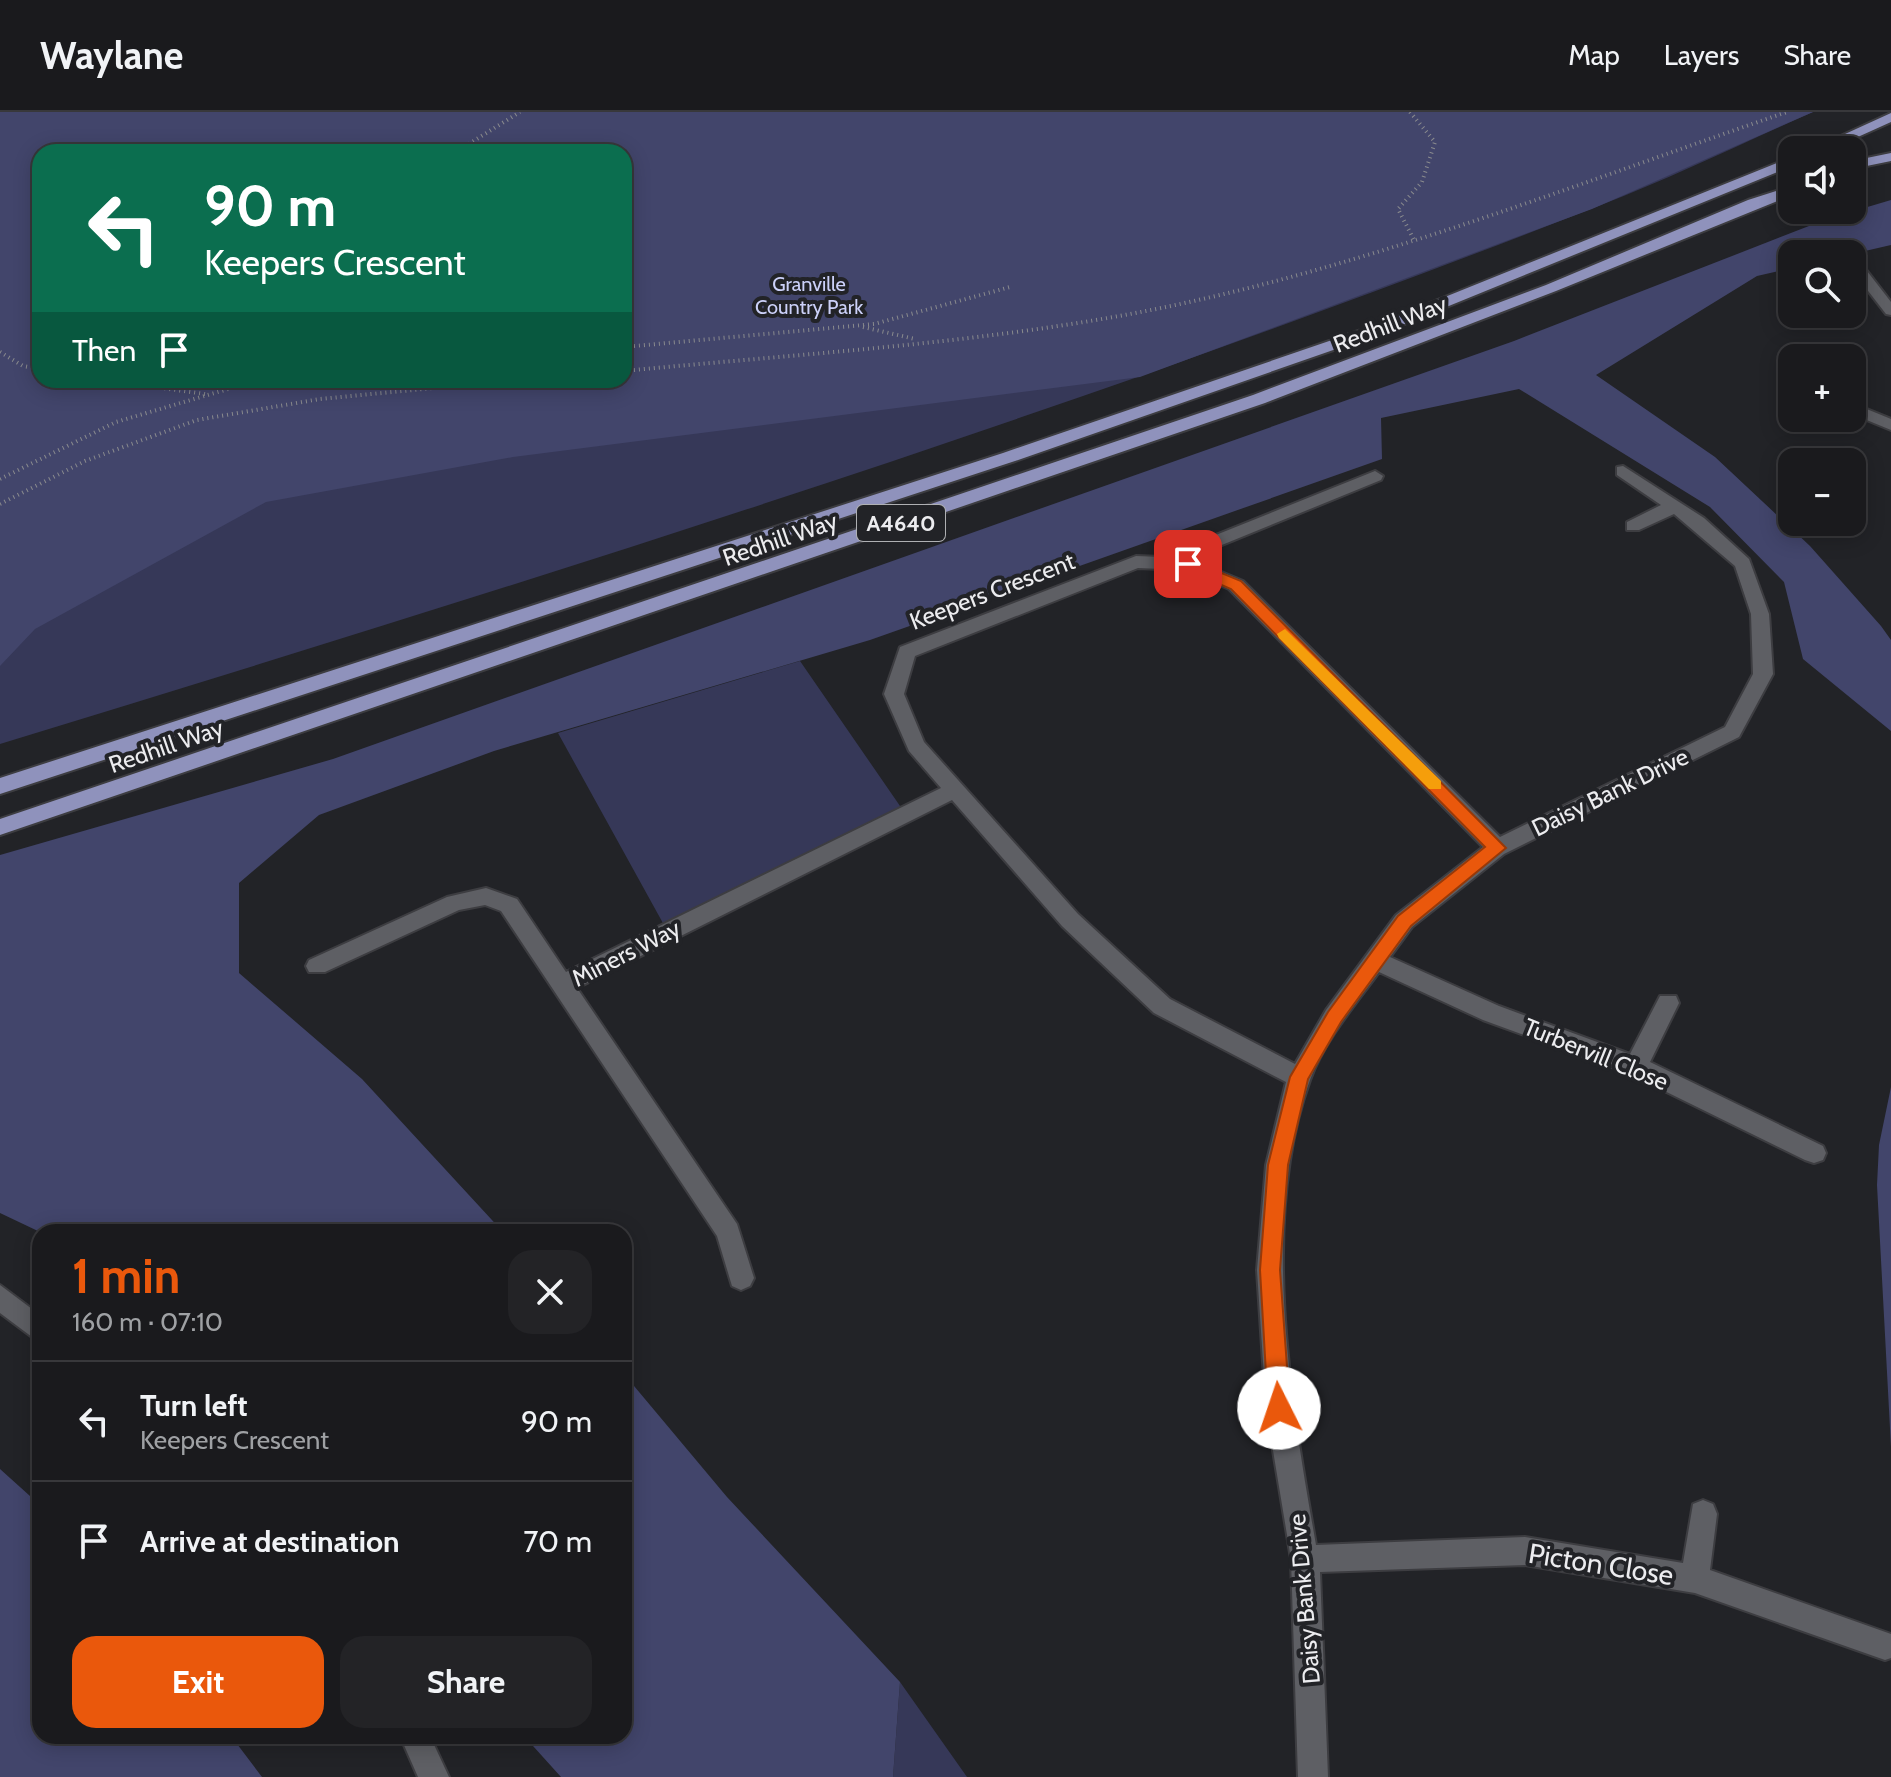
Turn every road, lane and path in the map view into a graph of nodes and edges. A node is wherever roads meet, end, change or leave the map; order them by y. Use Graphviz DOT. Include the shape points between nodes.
graph roads {
  1 [pos="520,112"];
  2 [pos="1410,112"];
  3 [pos="1787,112"];
  4 [pos="1891,117"];
  5 [pos="1848,136"];
  6 [pos="469,144"];
  7 [pos="1891,157"];
  8 [pos="1866,162"];
  9 [pos="1778,167"];
  10 [pos="1891,169"];
  11 [pos="1866,173"];
  12 [pos="1778,184"];
  13 [pos="1778,195"];
  14 [pos="1693,203"];
  15 [pos="1414,240"];
  16 [pos="1866,279"];
  17 [pos="1010,287"];
  18 [pos="1891,311"];
  19 [pos="855,326"];
  20 [pos="924,340"];
  21 [pos="632,346"];
  22 [pos="0,352"];
  23 [pos="32,368"];
  24 [pos="632,370"];
  25 [pos="165,388"];
  26 [pos="231,388"];
  27 [pos="433,388"];
  28 [pos="210,394"];
  29 [pos="1866,414"];
  30 [pos="1891,425"];
  31 [pos="1623,471"];
  32 [pos="1375,476"];
  33 [pos="0,479"];
  34 [pos="0,504"];
  35 [pos="1675,506"];
  36 [pos="1633,526"];
  37 [pos="1162,563"];
  38 [pos="0,786"];
  39 [pos="955,790"];
  40 [pos="0,827"];
  41 [pos="1497,848"];
  42 [pos="1376,961"];
  43 [pos="317,966"];
  44 [pos="563,984"];
  45 [pos="1668,1003"];
  46 [pos="1636,1066"];
  47 [pos="1299,1077"];
  48 [pos="1814,1153"];
  49 [pos="741,1278"];
  50 [pos="0,1297"];
  51 [pos="32,1324"];
  52 [pos="1703,1514"];
  53 [pos="1305,1559"];
  54 [pos="1695,1579"];
  55 [pos="1885,1646"];
  56 [pos="419,1744"];
  57 [pos="434,1777"];
  58 [pos="1313,1777"];
  1 -- 6 [label="path"];
  2 -- 15 [label="path" via="1435,142 1422,182 1398,209"];
  3 -- 15 [label="path"];
  4 -- 5 [label="main road"];
  7 -- 8 [label="main road"];
  9 -- 14 [label="main road, Redhill Way / A4640"];
  10 -- 11 [label="main road"];
  12 -- 14 [label="main road, A4640" via="1734,199"];
  13 -- 40 [label="main road, Redhill Way / A4640" via="1259,399"];
  14 -- 38 [label="main road, Redhill Way / A4640" via="1379,329 1009,457"];
  15 -- 20 [label="path" via="1145,311"];
  16 -- 18 [label="lane"];
  17 -- 19 [label="path"];
  19 -- 20 [label="path"];
  19 -- 21 [label="path"];
  20 -- 24 [label="path"];
  22 -- 23 [label="path"];
  25 -- 28 [label="path"];
  26 -- 28 [label="path"];
  27 -- 34 [label="path" via="320,399 197,420 85,461"];
  28 -- 33 [label="path" via="116,422"];
  29 -- 30 [label="street"];
  31 -- 35 [label="street, Daisy Bank Drive"];
  32 -- 37 [label="lane"];
  35 -- 36 [label="street"];
  35 -- 41 [label="street, Daisy Bank Drive" via="1743,563 1760,614 1763,674 1732,732"];
  37 -- 39 [label="street, Keepers Crescent" via="1136,562 907,652 894,694 916,746"];
  37 -- 41 [label="street, Keepers Crescent" via="1188,564 1236,585"];
  39 -- 44 [label="street, Miners Way"];
  39 -- 47 [label="street, Keepers Crescent" via="1070,920 1162,1006"];
  41 -- 42 [label="street, Daisy Bank Drive" via="1404,921"];
  42 -- 46 [label="street, Turbervill Close" via="1491,1013"];
  42 -- 47 [label="street, Daisy Bank Drive" via="1334,1017"];
  43 -- 44 [label="street" via="455,903 486,896 509,905"];
  44 -- 49 [label="street, Miners Way" via="728,1232"];
  45 -- 46 [label="street"];
  46 -- 48 [label="street, Turbervill Close"];
  47 -- 53 [label="street, Daisy Bank Drive" via="1278,1165 1270,1270 1279,1408"];
  50 -- 51 [label="street"];
  52 -- 54 [label="street"];
  53 -- 54 [label="street, Picton Close" via="1525,1551"];
  53 -- 58 [label="street, Daisy Bank Drive"];
  54 -- 55 [label="street, Picton Close"];
  56 -- 57 [label="street"];
}
